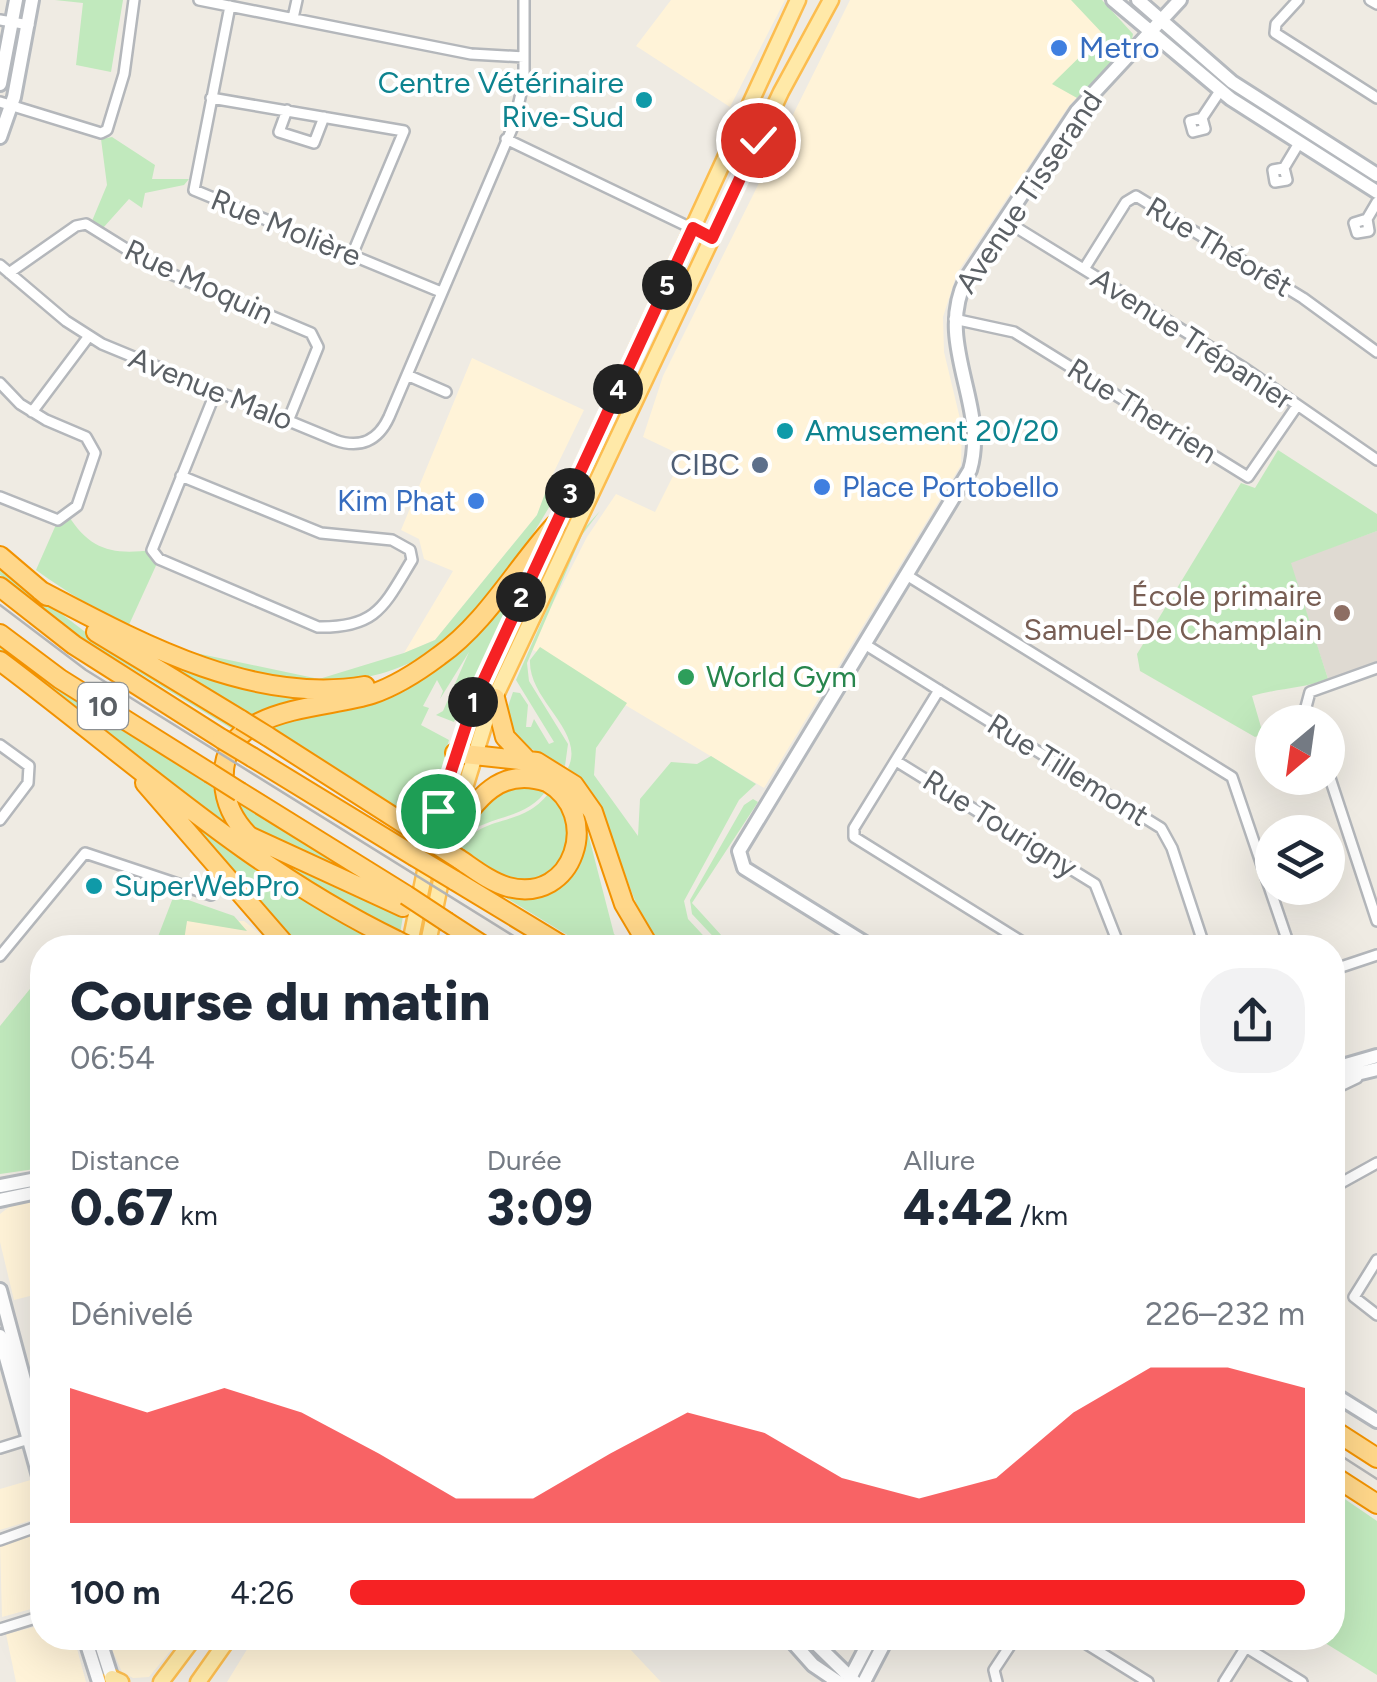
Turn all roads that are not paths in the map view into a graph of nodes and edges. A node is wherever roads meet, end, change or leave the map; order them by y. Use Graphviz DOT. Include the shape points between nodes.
graph roads {
  1 [pos="16,0"];
  2 [pos="32,0"];
  3 [pos="134,0"];
  4 [pos="199,0"];
  5 [pos="297,0"];
  6 [pos="524,0"];
  7 [pos="798,0"];
  8 [pos="831,0"];
  9 [pos="1112,0"];
  10 [pos="1138,0"];
  11 [pos="1180,0"];
  12 [pos="1298,0"];
  13 [pos="1370,0"];
  14 [pos="1377,4"];
  15 [pos="230,6"];
  16 [pos="293,18"];
  17 [pos="6,21"];
  18 [pos="1159,21"];
  19 [pos="29,26"];
  20 [pos="1148,32"];
  21 [pos="524,57"];
  22 [pos="0,84"];
  23 [pos="1220,91"];
  24 [pos="211,98"];
  25 [pos="1377,98"];
  26 [pos="6,104"];
  27 [pos="288,110"];
  28 [pos="324,117"];
  29 [pos="1202,118"];
  30 [pos="0,138"];
  31 [pos="506,139"];
  32 [pos="1299,143"];
  33 [pos="1284,168"];
  34 [pos="1377,175"];
  35 [pos="1377,192"];
  36 [pos="1377,202"];
  37 [pos="1366,219"];
  38 [pos="1004,220"];
  39 [pos="693,228"];
  40 [pos="712,238"];
  41 [pos="352,255"];
  42 [pos="4,269"];
  43 [pos="1084,269"];
  44 [pos="442,292"];
  45 [pos="954,320"];
  46 [pos="88,336"];
  47 [pos="1377,352"];
  48 [pos="407,375"];
  49 [pos="0,382"];
  50 [pos="216,391"];
  51 [pos="446,392"];
  52 [pos="1296,406"];
  53 [pos="32,412"];
  54 [pos="288,421"];
  55 [pos="1377,443"];
  56 [pos="1373,458"];
  57 [pos="180,476"];
  58 [pos="0,497"];
  59 [pos="555,526"];
  60 [pos="0,556"];
  61 [pos="908,576"];
  62 [pos="0,587"];
  63 [pos="41,591"];
  64 [pos="0,634"];
  65 [pos="866,645"];
  66 [pos="0,661"];
  67 [pos="423,667"];
  68 [pos="1377,668"];
  69 [pos="939,690"];
  70 [pos="495,698"];
  71 [pos="1307,705"];
  72 [pos="103,740"];
  73 [pos="0,745"];
  74 [pos="463,754"];
  75 [pos="528,761"];
  76 [pos="896,761"];
  77 [pos="338,782"];
  78 [pos="1336,795"];
  79 [pos="0,820"];
  80 [pos="450,837"];
  81 [pos="414,856"];
  82 [pos="211,895"];
  83 [pos="404,901"];
  84 [pos="1377,922"];
  85 [pos="276,935"];
  86 [pos="386,935"];
  87 [pos="408,935"];
  88 [pos="430,935"];
  89 [pos="465,935"];
  90 [pos="545,935"];
  91 [pos="642,935"];
  92 [pos="853,935"];
  93 [pos="1011,935"];
  94 [pos="1115,935"];
  95 [pos="1201,935"];
  96 [pos="1286,935"];
  97 [pos="1377,954"];
  98 [pos="0,956"];
  99 [pos="1345,965"];
  100 [pos="1374,1063"];
  101 [pos="1345,1065"];
  102 [pos="1345,1075"];
  103 [pos="1345,1082"];
  104 [pos="1377,1162"];
  105 [pos="1345,1180"];
  106 [pos="0,1183"];
  107 [pos="30,1184"];
  108 [pos="23,1187"];
  109 [pos="30,1188"];
  110 [pos="0,1200"];
  111 [pos="0,1207"];
  112 [pos="1377,1260"];
  113 [pos="0,1290"];
  114 [pos="1377,1315"];
  115 [pos="0,1336"];
  116 [pos="3,1362"];
  117 [pos="30,1402"];
  118 [pos="1345,1402"];
  119 [pos="1377,1421"];
  120 [pos="1345,1438"];
  121 [pos="28,1439"];
  122 [pos="30,1446"];
  123 [pos="0,1448"];
  124 [pos="1377,1458"];
  125 [pos="1345,1483"];
  126 [pos="1377,1504"];
  127 [pos="30,1529"];
  128 [pos="0,1540"];
  129 [pos="30,1620"];
  130 [pos="0,1629"];
  131 [pos="92,1650"];
  132 [pos="102,1650"];
  133 [pos="185,1650"];
  134 [pos="221,1650"];
  135 [pos="800,1650"];
  136 [pos="821,1650"];
  137 [pos="865,1650"];
  138 [pos="882,1650"];
  139 [pos="886,1650"];
  140 [pos="1007,1650"];
  141 [pos="1096,1650"];
  142 [pos="1244,1650"];
  143 [pos="1251,1650"];
  144 [pos="876,1664"];
  145 [pos="111,1681"];
  146 [pos="851,1681"];
  147 [pos="161,1682"];
  148 [pos="198,1682"];
  149 [pos="997,1682"];
  150 [pos="1148,1682"];
  151 [pos="1224,1682"];
  152 [pos="1302,1682"];
  1 -- 17 [label="street"];
  2 -- 19 [label="street"];
  3 -- 26 [label="street" via="124,74 107,130"];
  4 -- 15 [label="street"];
  5 -- 16 [label="street"];
  6 -- 21 [label="street, Avenue Malo"];
  7 -- 39 [label="main road"];
  8 -- 40 [label="main road"];
  9 -- 20 [label="street"];
  10 -- 18 [label="street"];
  11 -- 18 [label="street, Avenue Tisserand"];
  12 -- 25 [label="street" via="1275,32"];
  13 -- 14 [label="street"];
  15 -- 16 [label="street"];
  15 -- 24 [label="street, Rue Molière"];
  16 -- 21 [label="street" via="471,54"];
  17 -- 19 [label="street"];
  17 -- 22 [label="street"];
  18 -- 20 [label="street, Avenue Tisserand"];
  18 -- 34 [label="street" via="1244,91"];
  19 -- 26 [label="street"];
  20 -- 23 [label="street"];
  20 -- 38 [label="street, Avenue Tisserand" via="1077,112"];
  21 -- 31 [label="street, Avenue Malo" via="522,97"];
  23 -- 29 [label="street"];
  23 -- 32 [label="street"];
  24 -- 27 [label="street"];
  24 -- 41 [label="street, Rue Molière" via="194,190"];
  26 -- 30 [label="street"];
  27 -- 28 [label="street"];
  27 -- 28 [label="street" via="280,132 314,144"];
  28 -- 41 [label="street" via="404,132"];
  31 -- 39 [label="street"];
  31 -- 44 [label="street, Avenue Malo"];
  32 -- 33 [label="street"];
  32 -- 35 [label="street"];
  36 -- 37 [label="street"];
  38 -- 43 [label="street, Avenue Trépanier"];
  38 -- 45 [label="street, Avenue Tisserand" via="966,279"];
  39 -- 40 [label="street"];
  39 -- 59 [label="main road"];
  40 -- 70 [label="main road"];
  41 -- 44 [label="street, Rue Molière"];
  42 -- 46 [label="street, Avenue Malo"];
  42 -- 54 [label="street, Rue Moquin" via="86,224 156,268 311,332 317,351"];
  43 -- 47 [label="street, Rue Théorêt" via="1136,196"];
  43 -- 52 [label="street, Avenue Trépanier"];
  44 -- 48 [label="street, Avenue Malo"];
  45 -- 52 [label="street, Rue Therrien" via="1014,332 1248,477"];
  45 -- 61 [label="street, Avenue Tisserand" via="974,426 973,460"];
  46 -- 50 [label="street, Avenue Malo"];
  46 -- 53 [label="street"];
  48 -- 51 [label="street"];
  48 -- 54 [label="street, Avenue Malo" via="384,428 366,442 344,443"];
  49 -- 53 [label="street"];
  50 -- 54 [label="street, Avenue Malo"];
  50 -- 57 [label="street"];
  52 -- 56 [label="street, Avenue Trépanier"];
  53 -- 58 [label="street" via="94,445 77,506 58,520"];
  55 -- 56 [label="street"];
  57 -- 57 [label="street" via="152,550 159,559 318,627 368,620 412,560 410,550 392,540 321,534"];
  59 -- 67 [label="highway" via="473,626"];
  59 -- 74 [label="main road" via="474,701"];
  60 -- 63 [label="highway"];
  61 -- 65 [label="street, Avenue Tisserand"];
  61 -- 96 [label="street" via="1232,777"];
  62 -- 81 [label="highway, 10, bridge" via="82,651"];
  63 -- 67 [label="highway" via="164,652 264,682 345,688"];
  63 -- 77 [label="highway, bridge" via="98,634"];
  64 -- 83 [label="highway, 10, bridge"];
  65 -- 69 [label="street, Rue Tillemont"];
  65 -- 92 [label="street, Avenue Tisserand" via="738,856 744,868"];
  66 -- 72 [label="highway"];
  67 -- 83 [label="highway" via="371,694 263,719 238,740 224,770 230,809 254,839"];
  68 -- 71 [label="street" via="1310,692"];
  69 -- 76 [label="street"];
  69 -- 95 [label="street, Rue Tillemont" via="1161,828"];
  70 -- 74 [label="main road"];
  70 -- 75 [label="highway" via="505,737"];
  72 -- 85 [label="highway"];
  72 -- 86 [label="highway" via="272,872"];
  73 -- 79 [label="street" via="29,766 28,783"];
  74 -- 75 [label="highway"];
  74 -- 80 [label="main road"];
  74 -- 87 [label="main road"];
  75 -- 91 [label="highway" via="560,774 587,802 624,904"];
  76 -- 93 [label="street" via="854,837"];
  76 -- 94 [label="street, Rue Tourigny" via="1096,884"];
  77 -- 80 [label="highway, bridge" via="508,887 544,885 564,872 579,830 573,808 551,784 514,778 484,792"];
  77 -- 81 [label="highway"];
  78 -- 84 [label="street"];
  80 -- 88 [label="main road"];
  81 -- 90 [label="highway, 10, bridge"];
  82 -- 98 [label="street" via="85,854"];
  83 -- 89 [label="highway, 10, bridge"];
  97 -- 99 [label="street"];
  100 -- 101 [label="street"];
  100 -- 102 [label="street"];
  100 -- 103 [label="street"];
  104 -- 105 [label="street"];
  106 -- 108 [label="street"];
  107 -- 108 [label="street"];
  108 -- 109 [label="street"];
  108 -- 110 [label="street"];
  108 -- 111 [label="street"];
  112 -- 114 [label="street" via="1354,1297"];
  113 -- 117 [label="street"];
  115 -- 116 [label="street"];
  116 -- 121 [label="street"];
  118 -- 119 [label="street"];
  120 -- 124 [label="highway"];
  121 -- 122 [label="street"];
  121 -- 123 [label="street"];
  125 -- 126 [label="highway"];
  127 -- 128 [label="street"];
  129 -- 130 [label="street"];
  131 -- 145 [label="street"];
  132 -- 145 [label="street"];
  133 -- 147 [label="main road"];
  134 -- 148 [label="main road"];
  135 -- 146 [label="street" via="813,1665"];
  136 -- 146 [label="street"];
  137 -- 146 [label="street"];
  138 -- 144 [label="street"];
  139 -- 144 [label="street"];
  140 -- 149 [label="street" via="994,1670"];
  141 -- 150 [label="street"];
  142 -- 151 [label="street"];
  143 -- 152 [label="street"];
  144 -- 146 [label="street"];
}
